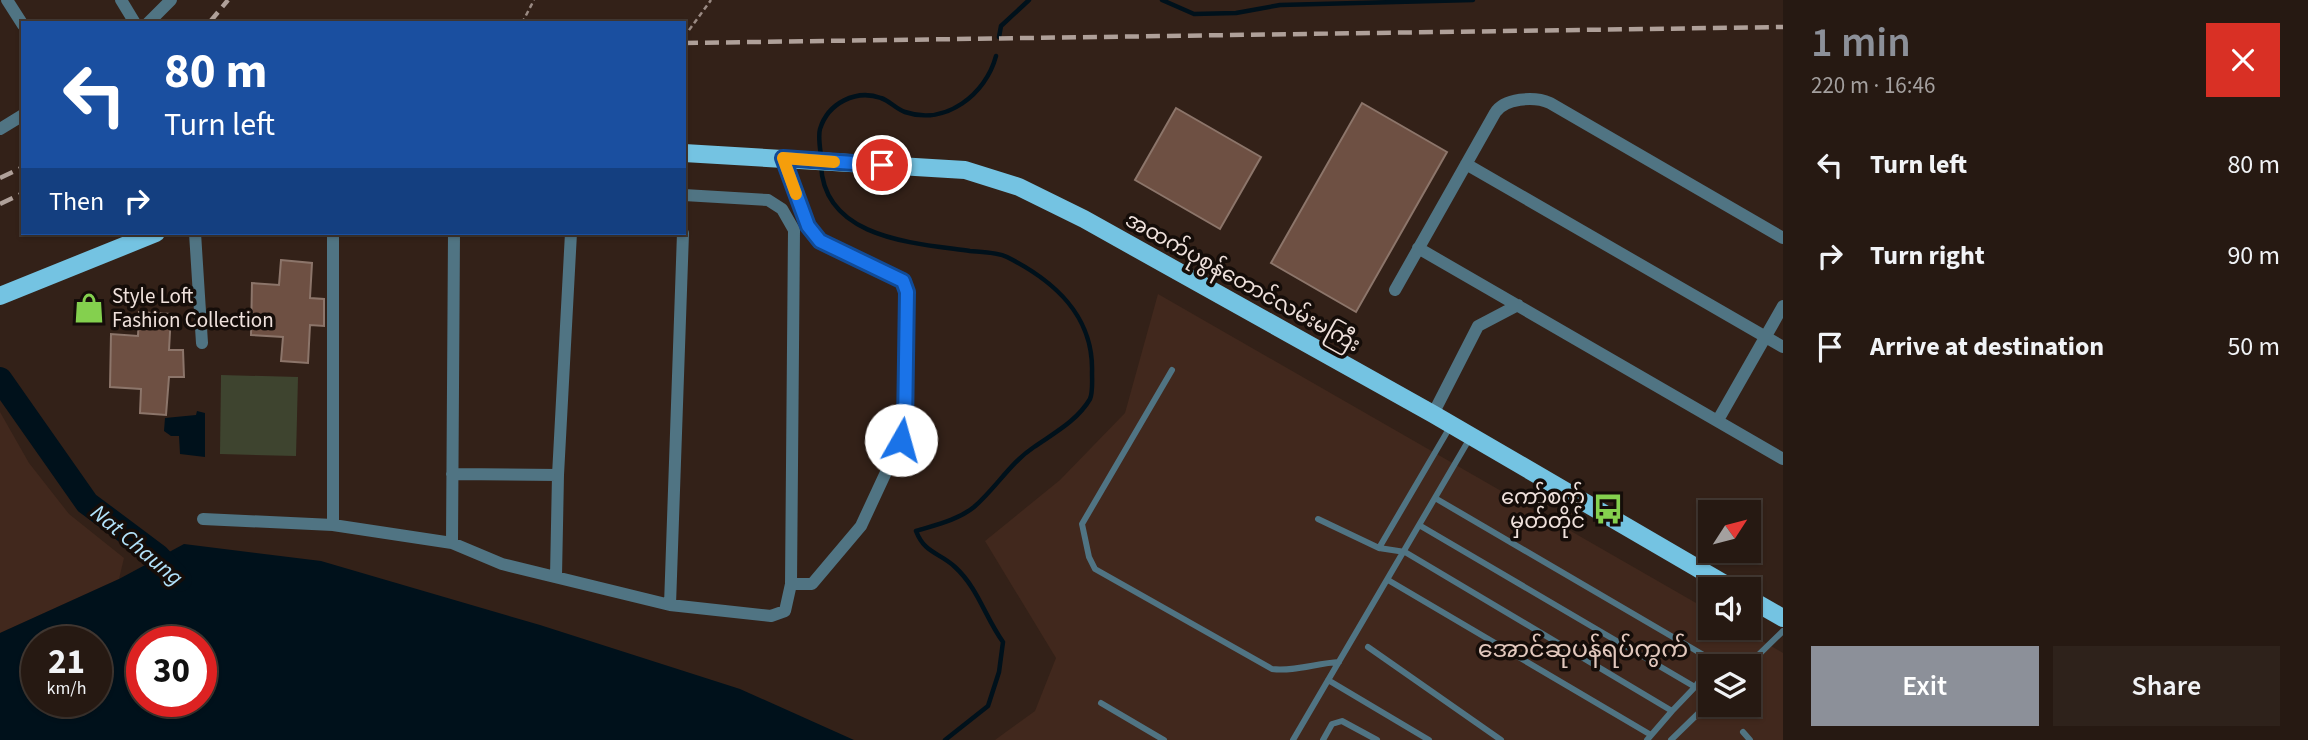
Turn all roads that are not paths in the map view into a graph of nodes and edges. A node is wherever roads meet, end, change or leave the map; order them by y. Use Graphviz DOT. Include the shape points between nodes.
graph roads {
  1 [pos="7,0"];
  2 [pos="121,0"];
  3 [pos="171,0"];
  4 [pos="134,21"];
  5 [pos="150,21"];
  6 [pos="21,22"];
  7 [pos="21,116"];
  8 [pos="0,129"];
  9 [pos="686,153"];
  10 [pos="783,158"];
  11 [pos="1466,164"];
  12 [pos="686,195"];
  13 [pos="151,235"];
  14 [pos="195,235"];
  15 [pos="333,235"];
  16 [pos="454,235"];
  17 [pos="570,235"];
  18 [pos="683,235"];
  19 [pos="1783,238"];
  20 [pos="1418,247"];
  21 [pos="1395,290"];
  22 [pos="0,296"];
  23 [pos="1518,305"];
  24 [pos="1783,306"];
  25 [pos="1765,337"];
  26 [pos="202,343"];
  27 [pos="1783,347"];
  28 [pos="1172,370"];
  29 [pos="1433,414"];
  30 [pos="1718,420"];
  31 [pos="1451,425"];
  32 [pos="1471,436"];
  33 [pos="1783,459"];
  34 [pos="452,474"];
  35 [pos="558,474"];
  36 [pos="1435,498"];
  37 [pos="203,519"];
  38 [pos="1318,519"];
  39 [pos="333,525"];
  40 [pos="1419,525"];
  41 [pos="452,543"];
  42 [pos="1379,548"];
  43 [pos="1405,552"];
  44 [pos="556,576"];
  45 [pos="1713,577"];
  46 [pos="1388,580"];
  47 [pos="791,584"];
  48 [pos="670,605"];
  49 [pos="1761,605"];
  50 [pos="1783,618"];
  51 [pos="1783,631"];
  52 [pos="1367,647"];
  53 [pos="1759,654"];
  54 [pos="1339,662"];
  55 [pos="1328,680"];
  56 [pos="1695,687"];
  57 [pos="1101,703"];
  58 [pos="1671,711"];
  59 [pos="1698,714"];
  60 [pos="1743,732"];
  61 [pos="1649,737"];
  62 [pos="1164,740"];
  63 [pos="1293,740"];
  64 [pos="1323,740"];
  65 [pos="1377,740"];
  66 [pos="1429,740"];
  67 [pos="1501,740"];
  68 [pos="1671,740"];
  69 [pos="1750,740"];
  1 -- 6 [label="street"];
  2 -- 4 [label="street"];
  3 -- 5 [label="street"];
  7 -- 8 [label="street"];
  9 -- 10 [label="main road, အထက်ပုစွန်တောင်လမ်းမကြီး"];
  10 -- 29 [label="main road, အထက်ပုစွန်တောင်လမ်းမကြီး" via="965,170 1019,187"];
  10 -- 47 [label="street" via="808,226 820,241 903,281 907,292 901,440 861,526 812,584"];
  11 -- 19 [label="street" via="1500,105 1544,100"];
  11 -- 20 [label="street"];
  11 -- 25 [label="street"];
  12 -- 47 [label="street" via="768,200 782,209 794,230"];
  13 -- 22 [label="main road"];
  14 -- 26 [label="street"];
  15 -- 39 [label="street"];
  16 -- 34 [label="street"];
  17 -- 35 [label="street"];
  18 -- 48 [label="street"];
  20 -- 21 [label="street"];
  20 -- 23 [label="street"];
  23 -- 29 [label="street" via="1478,326"];
  23 -- 30 [label="street"];
  24 -- 25 [label="street"];
  25 -- 27 [label="street"];
  25 -- 30 [label="street"];
  28 -- 54 [label="lane" via="1082,524 1088,558 1095,569 1272,669"];
  29 -- 31 [label="main road, အထက်ပုစွန်တောင်လမ်းမကြီး"];
  30 -- 33 [label="street"];
  31 -- 32 [label="main road, အထက်ပုစွန်တောင်လမ်းမကြီး"];
  31 -- 42 [label="lane"];
  32 -- 36 [label="lane"];
  32 -- 45 [label="main road, အထက်ပုစွန်တောင်လမ်းမကြီး"];
  34 -- 35 [label="street"];
  34 -- 41 [label="street"];
  35 -- 44 [label="street"];
  36 -- 40 [label="lane"];
  36 -- 56 [label="lane" via="1707,657 1709,669"];
  37 -- 39 [label="street"];
  38 -- 42 [label="lane"];
  39 -- 41 [label="street"];
  40 -- 43 [label="lane"];
  40 -- 56 [label="lane"];
  41 -- 44 [label="street" via="502,564"];
  42 -- 43 [label="lane"];
  43 -- 46 [label="lane"];
  43 -- 58 [label="lane"];
  44 -- 48 [label="street"];
  46 -- 54 [label="lane"];
  46 -- 61 [label="lane"];
  47 -- 48 [label="street" via="785,611 771,616"];
  49 -- 50 [label="main road"];
  51 -- 53 [label="lane"];
  52 -- 67 [label="lane"];
  54 -- 55 [label="lane"];
  55 -- 63 [label="lane"];
  55 -- 66 [label="lane"];
  56 -- 58 [label="lane"];
  57 -- 62 [label="lane"];
  58 -- 61 [label="lane"];
  59 -- 68 [label="lane"];
  60 -- 69 [label="lane"];
  64 -- 65 [label="lane" via="1332,724 1342,721"];
}
